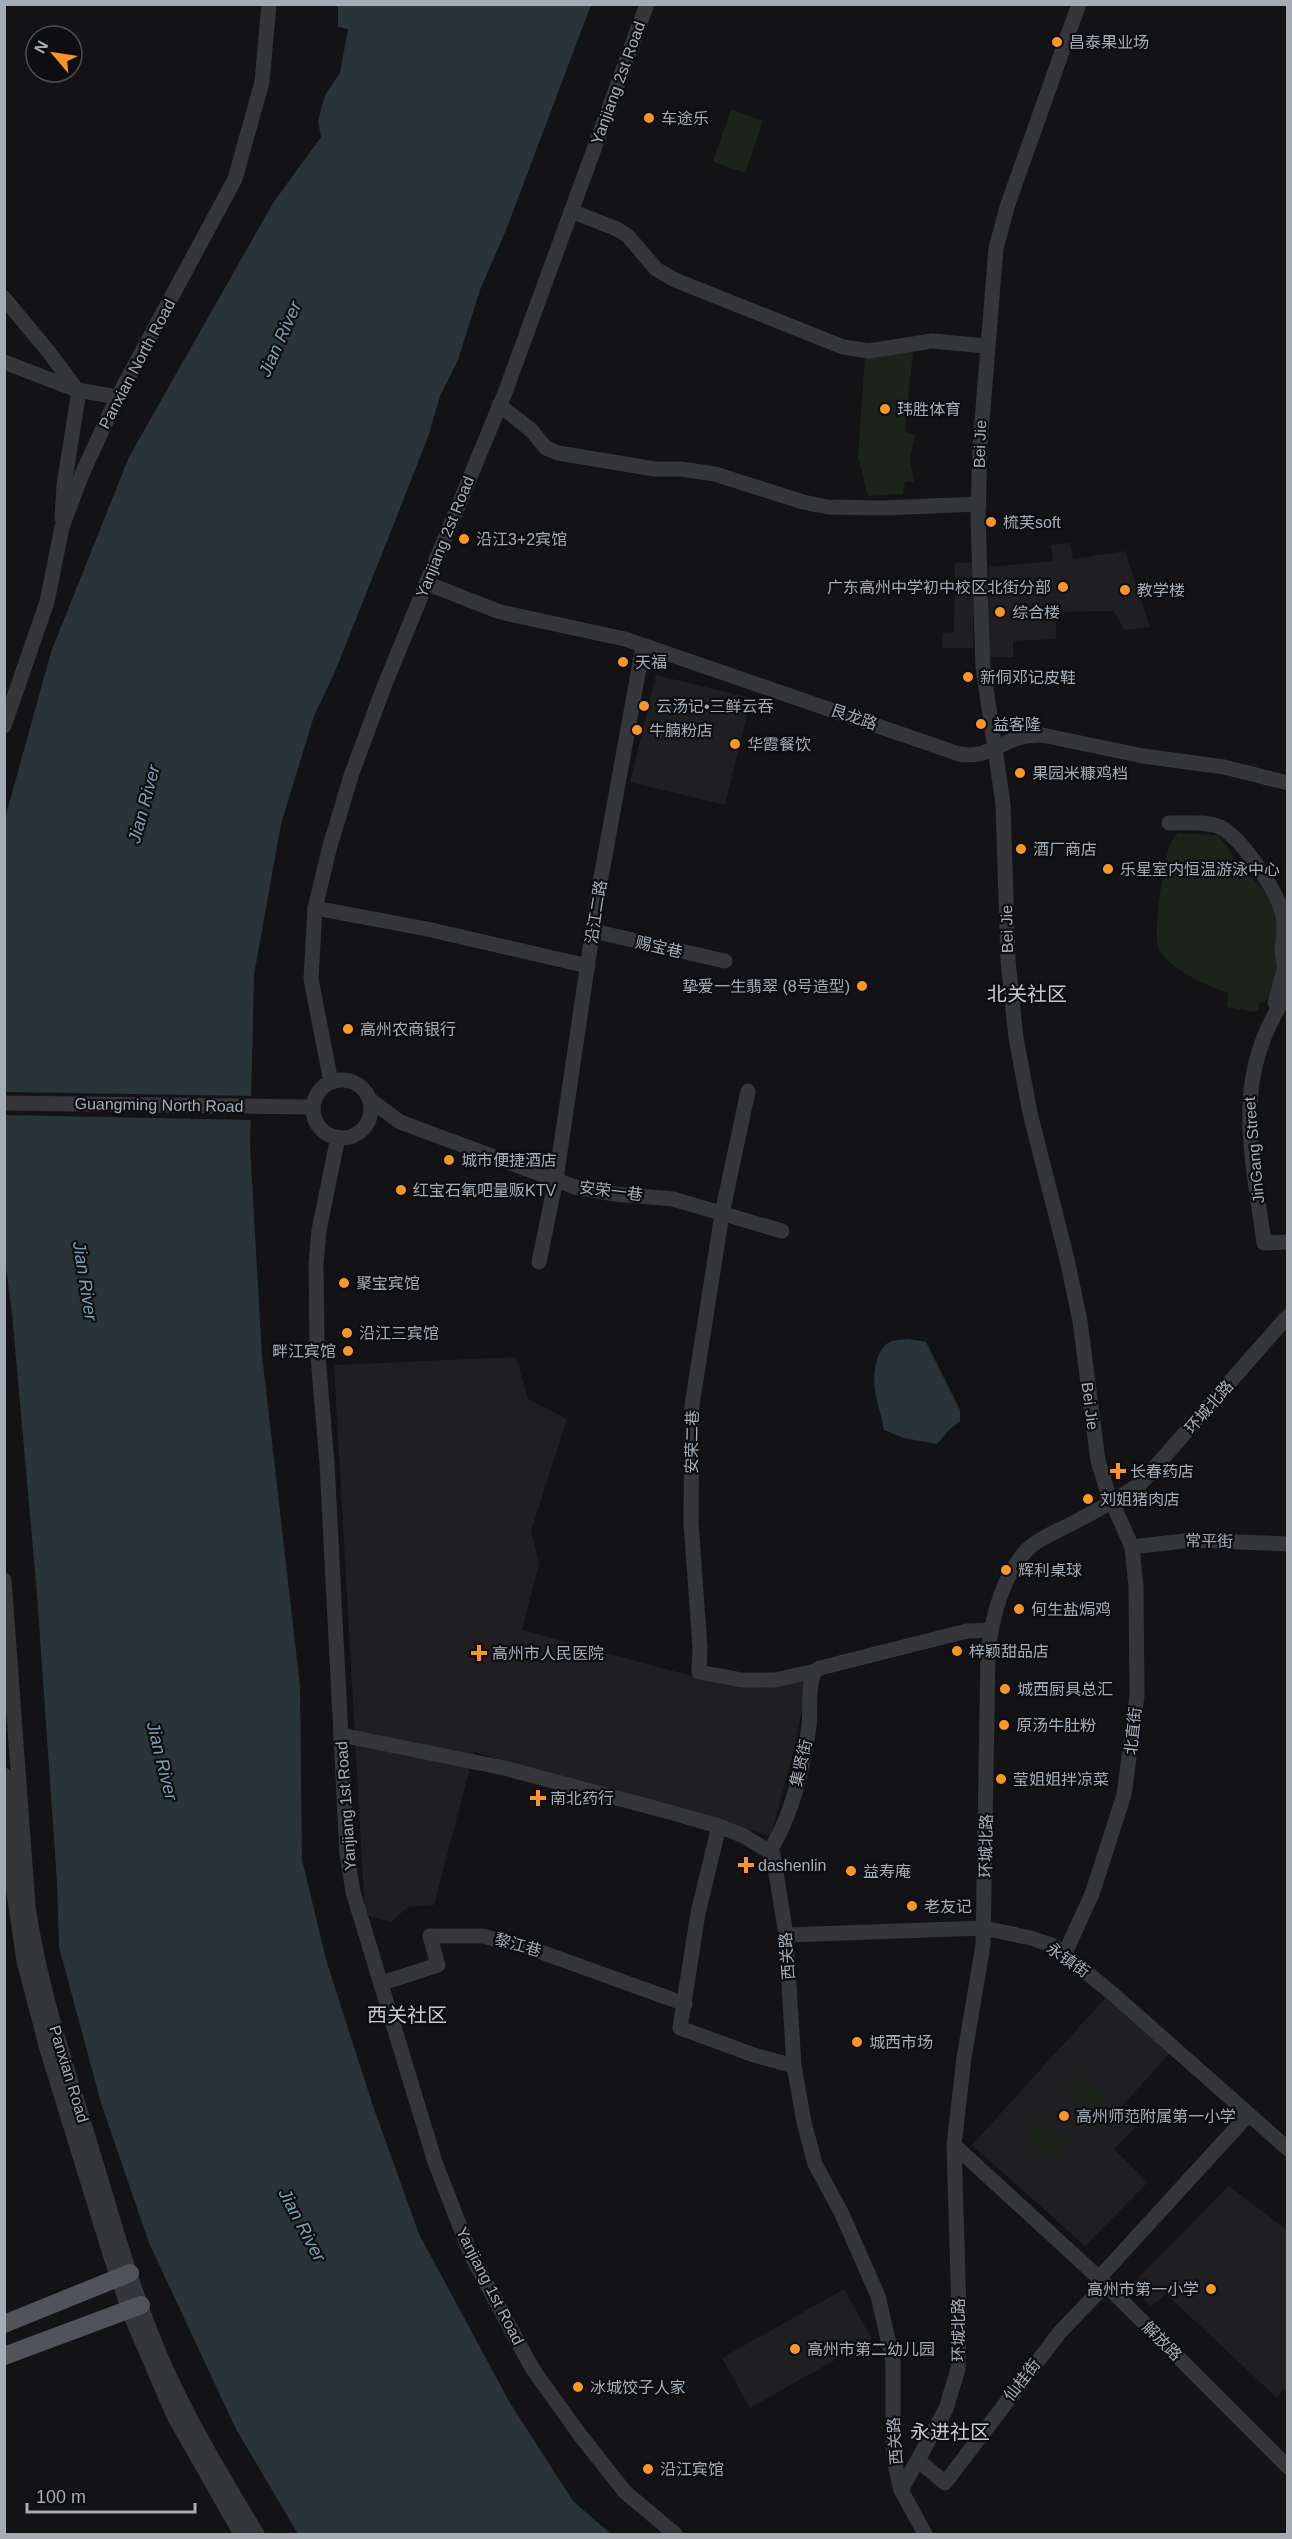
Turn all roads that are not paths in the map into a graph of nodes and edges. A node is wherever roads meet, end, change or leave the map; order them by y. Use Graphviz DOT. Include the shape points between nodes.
graph roads {
  1 [pos="269,4"];
  2 [pos="647,4"];
  3 [pos="1079,4"];
  4 [pos="570,211"];
  5 [pos="4,298"];
  6 [pos="986,346"];
  7 [pos="4,362"];
  8 [pos="77,390"];
  9 [pos="118,397"];
  10 [pos="499,405"];
  11 [pos="979,504"];
  12 [pos="62,527"];
  13 [pos="426,583"];
  14 [pos="643,646"];
  15 [pos="4,726"];
  16 [pos="994,749"];
  17 [pos="1287,783"];
  18 [pos="1169,823"];
  19 [pos="315,908"];
  20 [pos="593,931"];
  21 [pos="725,962"];
  22 [pos="588,966"];
  23 [pos="1287,993"];
  24 [pos="1275,1012"];
  25 [pos="331,1082"];
  26 [pos="748,1091"];
  27 [pos="369,1099"];
  28 [pos="4,1103"];
  29 [pos="314,1107"];
  30 [pos="400,1122"];
  31 [pos="362,1129"];
  32 [pos="338,1137"];
  33 [pos="556,1179"];
  34 [pos="722,1215"];
  35 [pos="782,1231"];
  36 [pos="1287,1242"];
  37 [pos="539,1262"];
  38 [pos="1287,1316"];
  39 [pos="1112,1502"];
  40 [pos="1287,1544"];
  41 [pos="1132,1547"];
  42 [pos="4,1580"];
  43 [pos="990,1630"];
  44 [pos="814,1671"];
  45 [pos="341,1735"];
  46 [pos="4,1775"];
  47 [pos="719,1826"];
  48 [pos="770,1850"];
  49 [pos="984,1928"];
  50 [pos="786,1935"];
  51 [pos="1065,1953"];
  52 [pos="382,1983"];
  53 [pos="685,2004"];
  54 [pos="794,2066"];
  55 [pos="1248,2115"];
  56 [pos="954,2145"];
  57 [pos="1287,2149"];
  58 [pos="124,2276"];
  59 [pos="1102,2281"];
  60 [pos="135,2307"];
  61 [pos="4,2324"];
  62 [pos="4,2356"];
  63 [pos="919,2461"];
  64 [pos="1287,2467"];
  65 [pos="902,2490"];
  66 [pos="241,2535"];
  67 [pos="257,2535"];
  68 [pos="675,2535"];
  69 [pos="925,2535"];
  1 -- 9 [label="street, Panxian North Road" via="262,82 235,180"];
  2 -- 4 [label="street, Yanjiang 2st Road"];
  3 -- 6 [label="street, Bei Jie" via="1001,229 993,263"];
  4 -- 6 [label="street" via="628,236 656,269 675,280 832,344 869,351 932,341"];
  4 -- 10 [label="street, Yanjiang 2st Road"];
  5 -- 8 [label="street"];
  6 -- 11 [label="street, Bei Jie"];
  7 -- 8 [label="street"];
  8 -- 9 [label="street"];
  8 -- 12 [label="street" via="61,508"];
  9 -- 12 [label="street, Panxian North Road"];
  10 -- 11 [label="street" via="531,430 546,448 558,453 715,474 828,507"];
  10 -- 13 [label="street, Yanjiang 2st Road"];
  11 -- 16 [label="street, Bei Jie" via="981,639"];
  12 -- 15 [label="street, Panxian North Road" via="47,602"];
  13 -- 14 [label="street, 艮龙路" via="500,612 603,633"];
  13 -- 19 [label="street, Yanjiang 2st Road" via="352,773"];
  14 -- 16 [label="street, 艮龙路" via="951,752 981,754"];
  14 -- 20 [label="street, 沿江二路"];
  16 -- 17 [label="street, 艮龙路" via="1012,738 1042,735 1143,756 1224,767"];
  16 -- 39 [label="street, Bei Jie" via="1003,804 1008,960 1016,1038 1080,1321 1098,1461"];
  18 -- 24 [label="street" via="1222,828 1275,894 1284,922 1280,955 1285,966 1274,999"];
  19 -- 22 [label="street"];
  19 -- 25 [label="street, Yanjiang 2st Road" via="311,979"];
  20 -- 21 [label="street, 赐宝巷"];
  20 -- 22 [label="street, 沿江二路"];
  22 -- 33 [label="street, 沿江二路"];
  23 -- 24 [label="street, JinGang Street"];
  24 -- 36 [label="street, JinGang Street" via="1256,1056 1249,1095 1250,1136 1263,1244"];
  25 -- 27 [label="street" via="358,1084"];
  25 -- 29 [label="street" via="319,1092"];
  26 -- 34 [label="street"];
  27 -- 30 [label="street"];
  27 -- 31 [label="street" via="370,1115"];
  28 -- 29 [label="street, Guangming North Road"];
  29 -- 32 [label="street" via="317,1123"];
  30 -- 31 [label="street"];
  30 -- 33 [label="street, 安荣一巷"];
  31 -- 32 [label="street"];
  32 -- 45 [label="street, Yanjiang 1st Road" via="316,1264 317,1345"];
  33 -- 34 [label="street, 安荣一巷" via="596,1192 673,1198"];
  33 -- 37 [label="street, 沿江二路"];
  34 -- 35 [label="street, 安荣一巷"];
  34 -- 44 [label="street, 安荣二巷" via="692,1405 691,1522 699,1672 742,1680 775,1680"];
  38 -- 39 [label="street, 环城北路" via="1151,1474"];
  39 -- 41 [label="street, 北直街"];
  39 -- 43 [label="street, 环城北路" via="1030,1547 1003,1592"];
  40 -- 41 [label="street, 常平街" via="1192,1540"];
  41 -- 51 [label="street, 北直街" via="1137,1675 1130,1765 1116,1825 1092,1894"];
  42 -- 58 [label="street, Panxian Road" via="22,1840 34,1945"];
  43 -- 44 [label="street" via="968,1631"];
  43 -- 49 [label="street, 环城北路"];
  44 -- 48 [label="street, 集贤街" via="803,1757 790,1806"];
  45 -- 47 [label="street" via="504,1768"];
  45 -- 52 [label="street, Yanjiang 1st Road" via="346,1854 360,1918"];
  46 -- 58 [label="street, Panxian Road" via="24,1961 47,2049"];
  47 -- 48 [label="street"];
  47 -- 53 [label="street" via="698,1913"];
  48 -- 50 [label="street, 西关路"];
  49 -- 50 [label="street, 永镇街"];
  49 -- 51 [label="street, 永镇街" via="1040,1941"];
  49 -- 56 [label="street, 环城北路"];
  50 -- 54 [label="street, 西关路"];
  51 -- 55 [label="street, 永镇街"];
  52 -- 53 [label="street, 黎江巷" via="438,1965 430,1936 482,1936 561,1958"];
  52 -- 68 [label="street, Yanjiang 1st Road" via="435,2162 471,2254 532,2368 580,2435 625,2492"];
  53 -- 54 [label="street" via="681,2030"];
  54 -- 65 [label="street, 西关路" via="815,2164 878,2296 893,2361 893,2444"];
  55 -- 57 [label="street, 永镇街"];
  55 -- 59 [label="street, 仙桂街"];
  56 -- 59 [label="street, 解放路"];
  56 -- 63 [label="street, 环城北路" via="958,2369 946,2409"];
  58 -- 60 [label="street, Panxian Road"];
  58 -- 61 [label="main road"];
  59 -- 63 [label="street, 仙桂街" via="945,2483"];
  59 -- 64 [label="street, 解放路"];
  60 -- 62 [label="main road"];
  60 -- 66 [label="street, Panxian Road" via="174,2416"];
  60 -- 67 [label="street, Panxian Road" via="192,2423"];
  63 -- 65 [label="street, 环城北路"];
  65 -- 69 [label="street, 西关路"];
}
